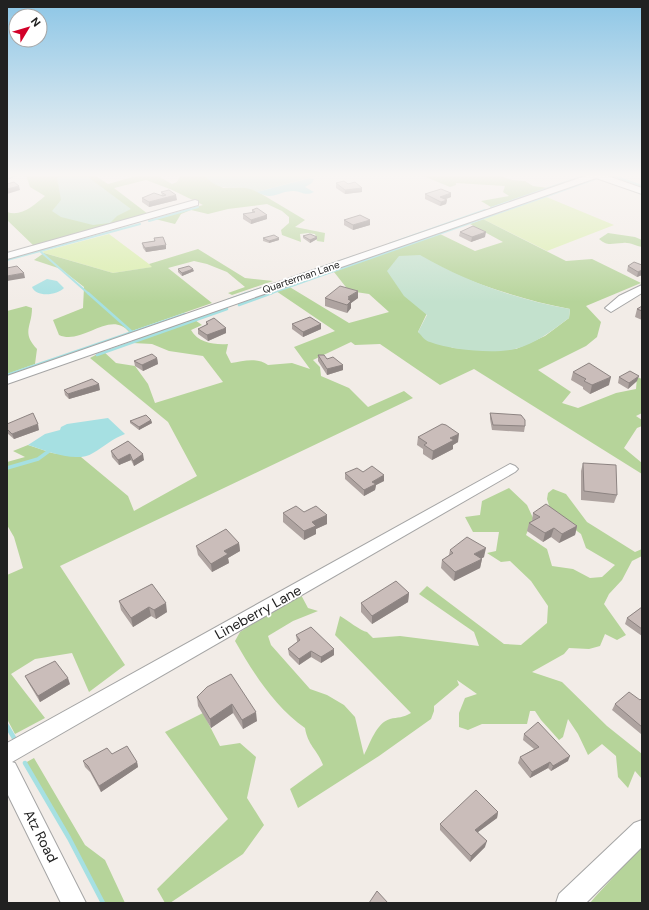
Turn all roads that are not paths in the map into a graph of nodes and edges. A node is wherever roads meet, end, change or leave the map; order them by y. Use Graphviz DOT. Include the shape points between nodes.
graph roads {
  1 [pos="144,217"];
  2 [pos="475,217"];
  3 [pos="7,256"];
  4 [pos="642,288"];
  5 [pos="611,308"];
  6 [pos="7,380"];
  7 [pos="510,469"];
  8 [pos="7,754"];
  9 [pos="7,770"];
  10 [pos="642,831"];
  11 [pos="74,903"];
  12 [pos="568,903"];
  1 -- 3 [label="street"];
  2 -- 6 [label="street, Quarterman Lane"];
  4 -- 5 [label="street"];
  7 -- 8 [label="street, Lineberry Lane"];
  9 -- 11 [label="street, Atz Road"];
  10 -- 12 [label="street"];
}
